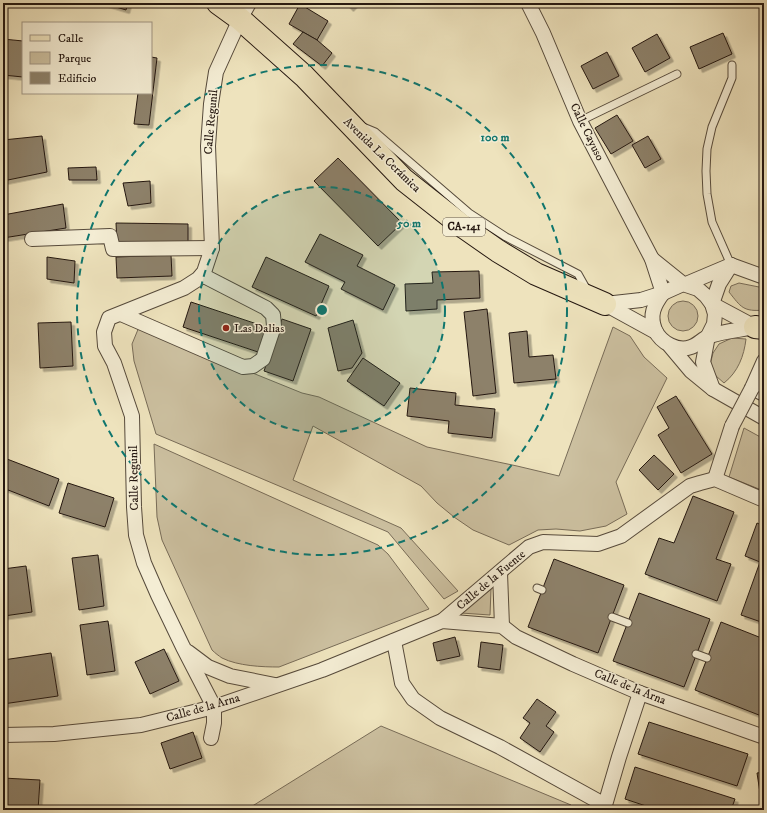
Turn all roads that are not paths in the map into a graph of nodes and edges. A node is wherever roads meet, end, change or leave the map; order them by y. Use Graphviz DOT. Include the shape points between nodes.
graph roads {
  1 [pos="218,3"];
  2 [pos="528,3"];
  3 [pos="245,11"];
  4 [pos="732,65"];
  5 [pos="677,74"];
  6 [pos="580,121"];
  7 [pos="32,239"];
  8 [pos="212,248"];
  9 [pos="652,259"];
  10 [pos="731,264"];
  11 [pos="202,275"];
  12 [pos="764,277"];
  13 [pos="684,284"];
  14 [pos="663,293"];
  15 [pos="598,301"];
  16 [pos="712,304"];
  17 [pos="121,314"];
  18 [pos="760,327"];
  19 [pos="656,332"];
  20 [pos="708,336"];
  21 [pos="670,346"];
  22 [pos="764,361"];
  23 [pos="712,389"];
  24 [pos="758,391"];
  25 [pos="764,418"];
  26 [pos="715,479"];
  27 [pos="764,500"];
  28 [pos="500,573"];
  29 [pos="612,617"];
  30 [pos="442,621"];
  31 [pos="628,623"];
  32 [pos="502,626"];
  33 [pos="394,641"];
  34 [pos="183,647"];
  35 [pos="696,654"];
  36 [pos="707,658"];
  37 [pos="276,685"];
  38 [pos="640,693"];
  39 [pos="214,707"];
  40 [pos="3,736"];
  41 [pos="764,737"];
  42 [pos="211,738"];
  43 [pos="605,808"];
  1 -- 3 [label="main road, Avenida La Cerámica / CA-141"];
  2 -- 6 [label="street, Calle Cayuso"];
  3 -- 8 [label="street, Calle Regunil" via="216,72 211,104 208,154"];
  3 -- 15 [label="main road, Avenida La Cerámica / CA-141" via="404,180 498,251 536,274"];
  4 -- 10 [label="lane" via="732,78 712,127 706,171 712,222"];
  5 -- 6 [label="lane"];
  6 -- 9 [label="street, Calle Cayuso"];
  7 -- 8 [label="street" via="110,236 113,249"];
  8 -- 11 [label="street, Calle Regunil"];
  9 -- 13 [label="street"];
  9 -- 14 [label="street"];
  10 -- 12 [label="street"];
  10 -- 13 [label="street"];
  10 -- 16 [label="street" via="719,284"];
  11 -- 17 [label="street, Calle Regunil" via="184,288"];
  11 -- 17 [label="street" via="273,314 274,326 263,359 253,366 243,367"];
  13 -- 14 [label="street"];
  13 -- 16 [label="street" via="702,292"];
  14 -- 15 [label="street" via="641,300"];
  14 -- 19 [label="street" via="652,312"];
  15 -- 19 [label="street"];
  16 -- 18 [label="street"];
  16 -- 20 [label="street" via="714,324"];
  17 -- 34 [label="street, Calle Regunil" via="109,318 104,332 105,346 114,363 132,416 136,535 144,563"];
  18 -- 20 [label="street"];
  19 -- 21 [label="street"];
  20 -- 21 [label="street" via="691,347"];
  20 -- 23 [label="street" via="703,362"];
  21 -- 23 [label="street" via="691,371"];
  22 -- 24 [label="street"];
  23 -- 25 [label="street"];
  24 -- 26 [label="street, bridge" via="732,426"];
  26 -- 27 [label="street"];
  26 -- 28 [label="street, Calle de la Fuente" via="690,486 621,536 598,544 543,542 529,547"];
  28 -- 30 [label="street, Calle de la Fuente"];
  28 -- 32 [label="street"];
  29 -- 31 [label="lane"];
  30 -- 32 [label="street, Calle de la Arna"];
  30 -- 33 [label="street, Calle de la Arna"];
  32 -- 38 [label="street, Calle de la Arna" via="516,637"];
  33 -- 37 [label="street, Calle de la Arna" via="322,670"];
  33 -- 43 [label="street" via="402,683 413,699 440,718 500,747"];
  34 -- 37 [label="street, Calle Regunil" via="208,667 230,676"];
  34 -- 39 [label="street, Calle Regunil"];
  35 -- 36 [label="lane"];
  37 -- 39 [label="street, Calle de la Arna"];
  38 -- 41 [label="street, Calle de la Arna"];
  38 -- 43 [label="street"];
  39 -- 40 [label="street, Calle de la Arna" via="141,725 54,734"];
  39 -- 42 [label="street"];
}
